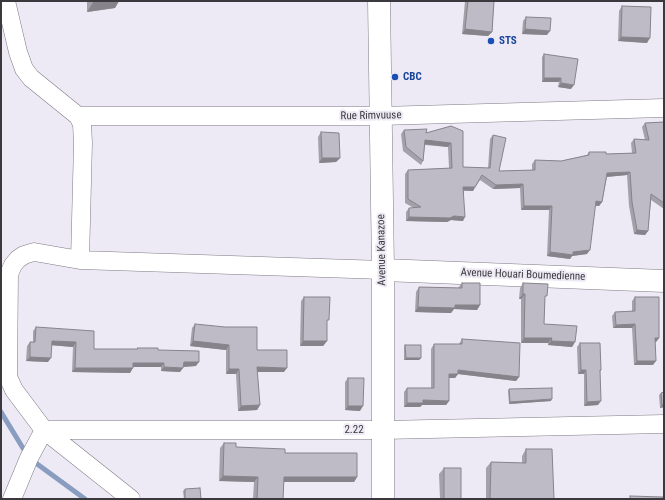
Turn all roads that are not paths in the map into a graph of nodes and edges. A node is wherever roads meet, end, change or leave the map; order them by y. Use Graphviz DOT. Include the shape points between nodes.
graph roads {
  1 [pos="6,1"];
  2 [pos="378,1"];
  3 [pos="664,108"];
  4 [pos="78,116"];
  5 [pos="380,116"];
  6 [pos="80,260"];
  7 [pos="383,270"];
  8 [pos="664,281"];
  9 [pos="664,424"];
  10 [pos="44,430"];
  11 [pos="383,430"];
  12 [pos="12,499"];
  13 [pos="131,499"];
  14 [pos="383,499"];
  1 -- 4 [label="street" via="24,69 31,78"];
  2 -- 5 [label="street, Avenue Kanazoe"];
  3 -- 5 [label="street, Rue Rimvuuse"];
  4 -- 5 [label="street, Rue Rimvuuse"];
  4 -- 6 [label="street" via="82,124 83,143"];
  5 -- 7 [label="street, Avenue Kanazoe"];
  6 -- 7 [label="street"];
  6 -- 10 [label="street" via="34,252 18,259 9,274 8,377 14,390"];
  7 -- 8 [label="street, Avenue Houari Boumedienne"];
  7 -- 11 [label="street, Avenue Kanazoe"];
  9 -- 11 [label="street, 2.22"];
  10 -- 11 [label="street, 2.22"];
  10 -- 12 [label="street"];
  10 -- 13 [label="street"];
  11 -- 14 [label="street, Avenue Kanazoe"];
}
